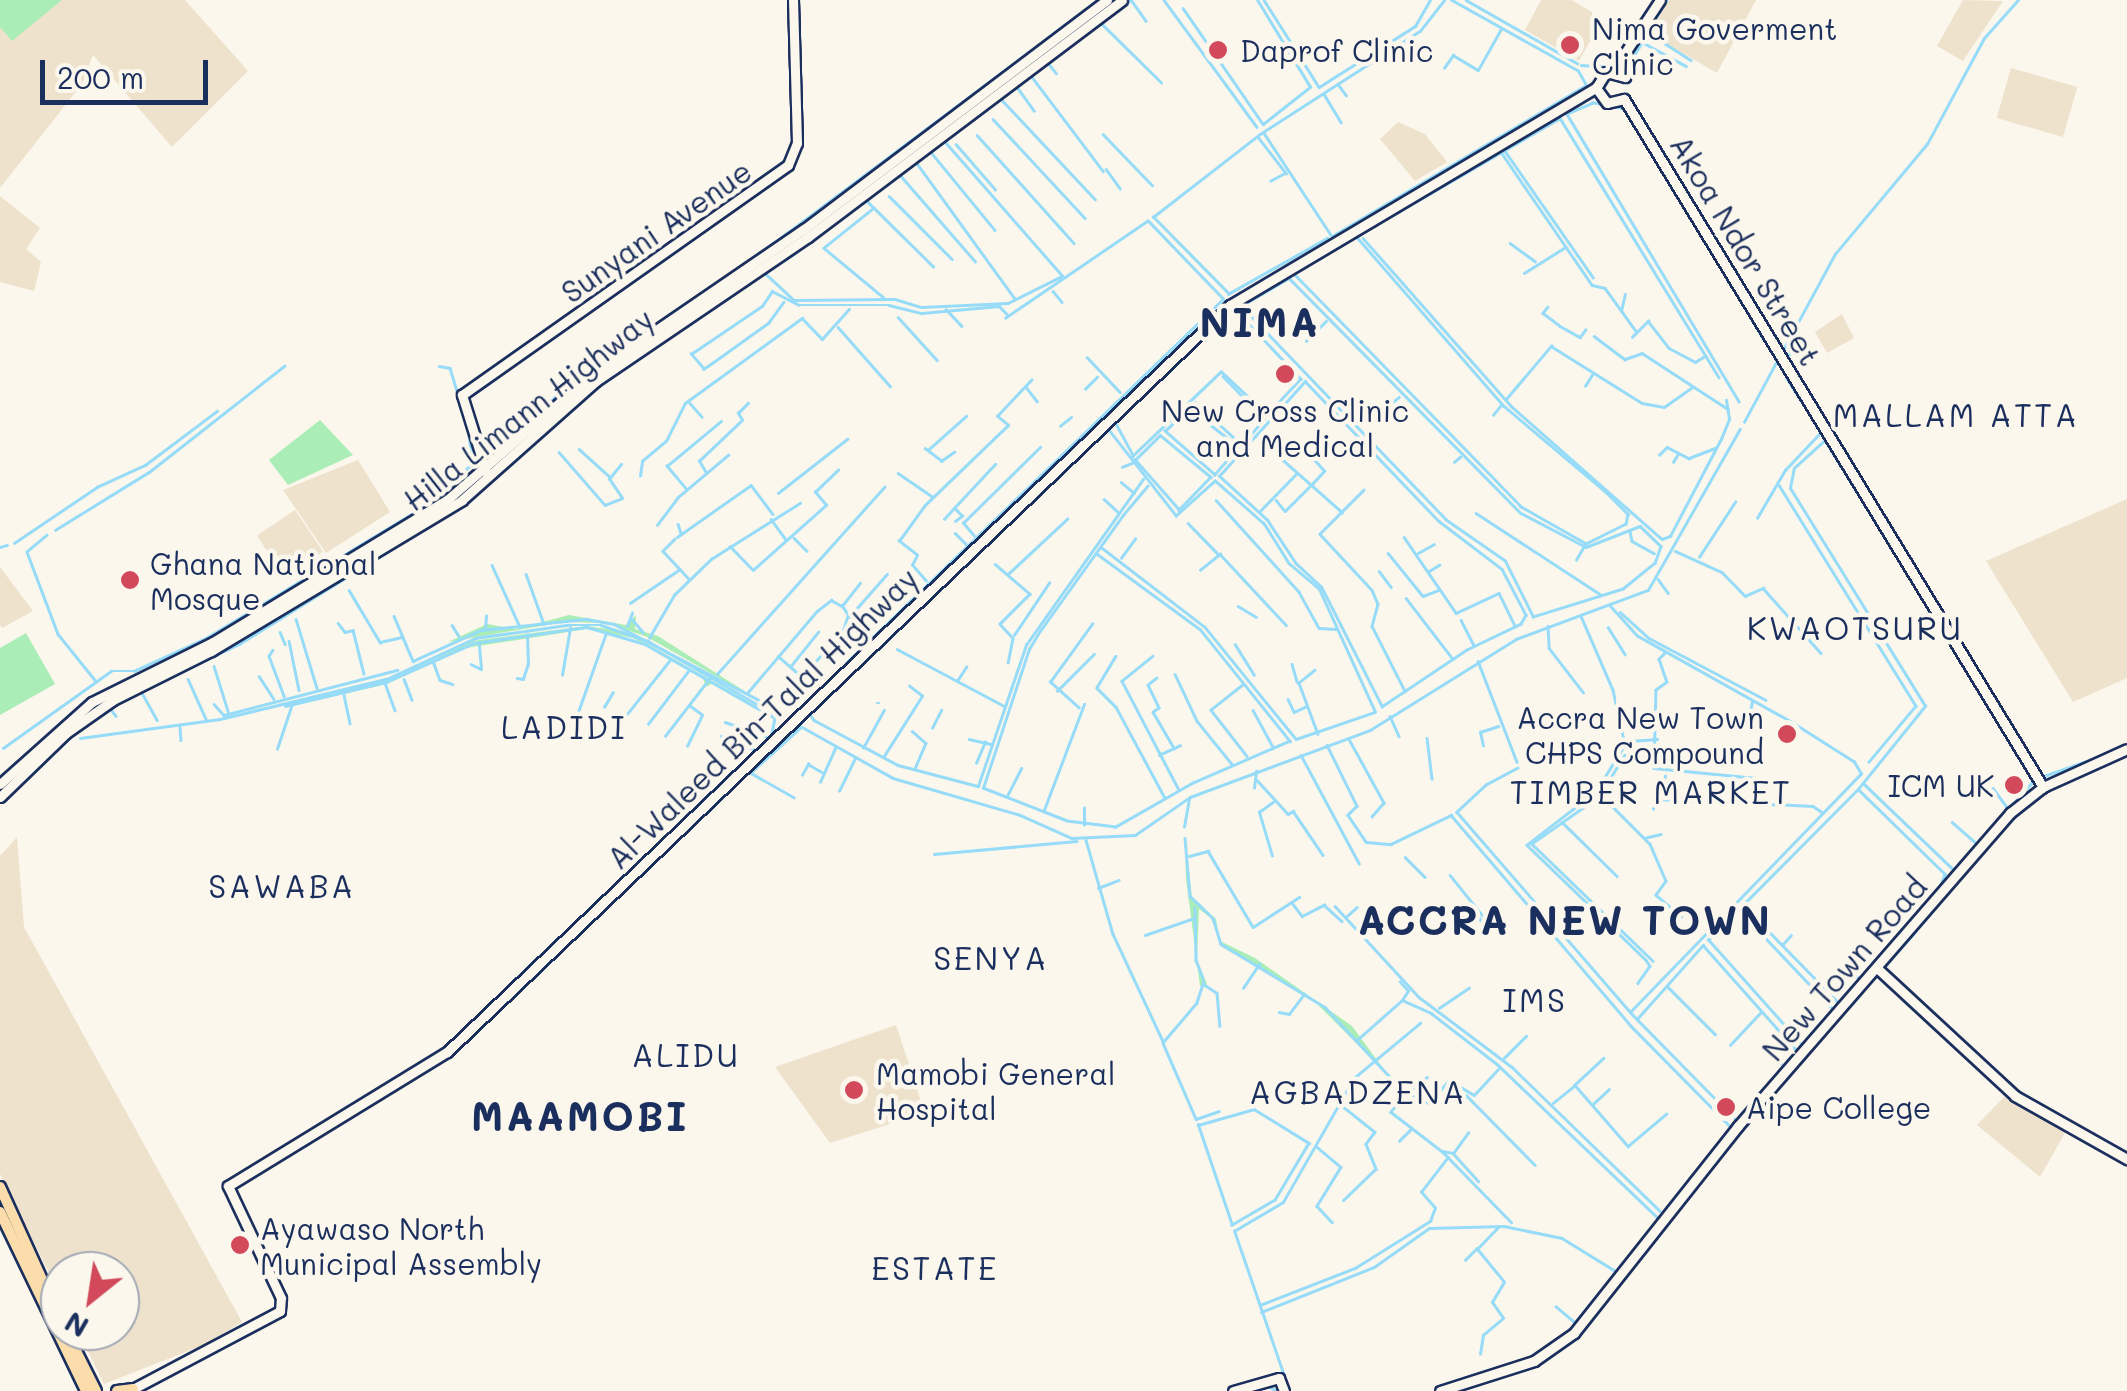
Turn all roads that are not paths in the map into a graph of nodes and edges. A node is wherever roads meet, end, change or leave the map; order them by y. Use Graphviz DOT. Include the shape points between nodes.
graph roads {
  1 [pos="793,0"];
  2 [pos="1107,0"];
  3 [pos="1122,0"];
  4 [pos="1660,0"];
  5 [pos="1629,56"];
  6 [pos="1613,71"];
  7 [pos="1625,78"];
  8 [pos="1597,93"];
  9 [pos="1624,99"];
  10 [pos="477,444"];
  11 [pos="502,455"];
  12 [pos="486,470"];
  13 [pos="468,484"];
  14 [pos="481,485"];
  15 [pos="2127,750"];
  16 [pos="0,784"];
  17 [pos="2042,788"];
  18 [pos="0,797"];
  19 [pos="1877,968"];
  20 [pos="2127,1158"];
  21 [pos="0,1187"];
  22 [pos="0,1212"];
  23 [pos="40,1275"];
  24 [pos="74,1351"];
  25 [pos="87,1386"];
  26 [pos="131,1390"];
  27 [pos="96,1391"];
  28 [pos="106,1391"];
  29 [pos="117,1391"];
  30 [pos="1233,1391"];
  31 [pos="1284,1391"];
  32 [pos="1440,1391"];
  1 -- 10 [label="street, Sunyani Avenue" via="797,143 788,165 462,395"];
  2 -- 11 [label="street, Hilla Limann Highway" via="804,229 594,372"];
  3 -- 14 [label="street, Hilla Limann Highway" via="808,236 596,381"];
  4 -- 5 [label="street"];
  5 -- 6 [label="street"];
  5 -- 7 [label="street"];
  6 -- 7 [label="street"];
  6 -- 8 [label="street" via="1600,76"];
  7 -- 9 [label="street"];
  8 -- 9 [label="street" via="1611,104"];
  8 -- 26 [label="street, Al-Waleed Bin-Talal Highway" via="1230,305 446,1052 228,1186 282,1298 280,1311"];
  9 -- 17 [label="street, Akoa Ndor Street"];
  10 -- 11 [label="street"];
  10 -- 12 [label="street"];
  10 -- 13 [label="street"];
  11 -- 12 [label="street, Hilla Limann Highway"];
  12 -- 13 [label="street, Hilla Limann Highway"];
  12 -- 14 [label="street"];
  13 -- 16 [label="street, Hilla Limann Highway" via="225,634 92,702"];
  14 -- 18 [label="street, Hilla Limann Highway" via="314,592 113,700 66,733"];
  15 -- 17 [label="street, New Town Road"];
  17 -- 19 [label="street, New Town Road" via="2010,813"];
  19 -- 20 [label="street" via="2016,1096"];
  19 -- 32 [label="street, New Town Road" via="1738,1126 1574,1333 1541,1358"];
  21 -- 23 [label="main road"];
  22 -- 25 [label="main road"];
  24 -- 25 [label="main road"];
  25 -- 27 [label="main road"];
  25 -- 28 [label="main road"];
  26 -- 29 [label="main road"];
  30 -- 31 [label="street" via="1279,1378"];
}
